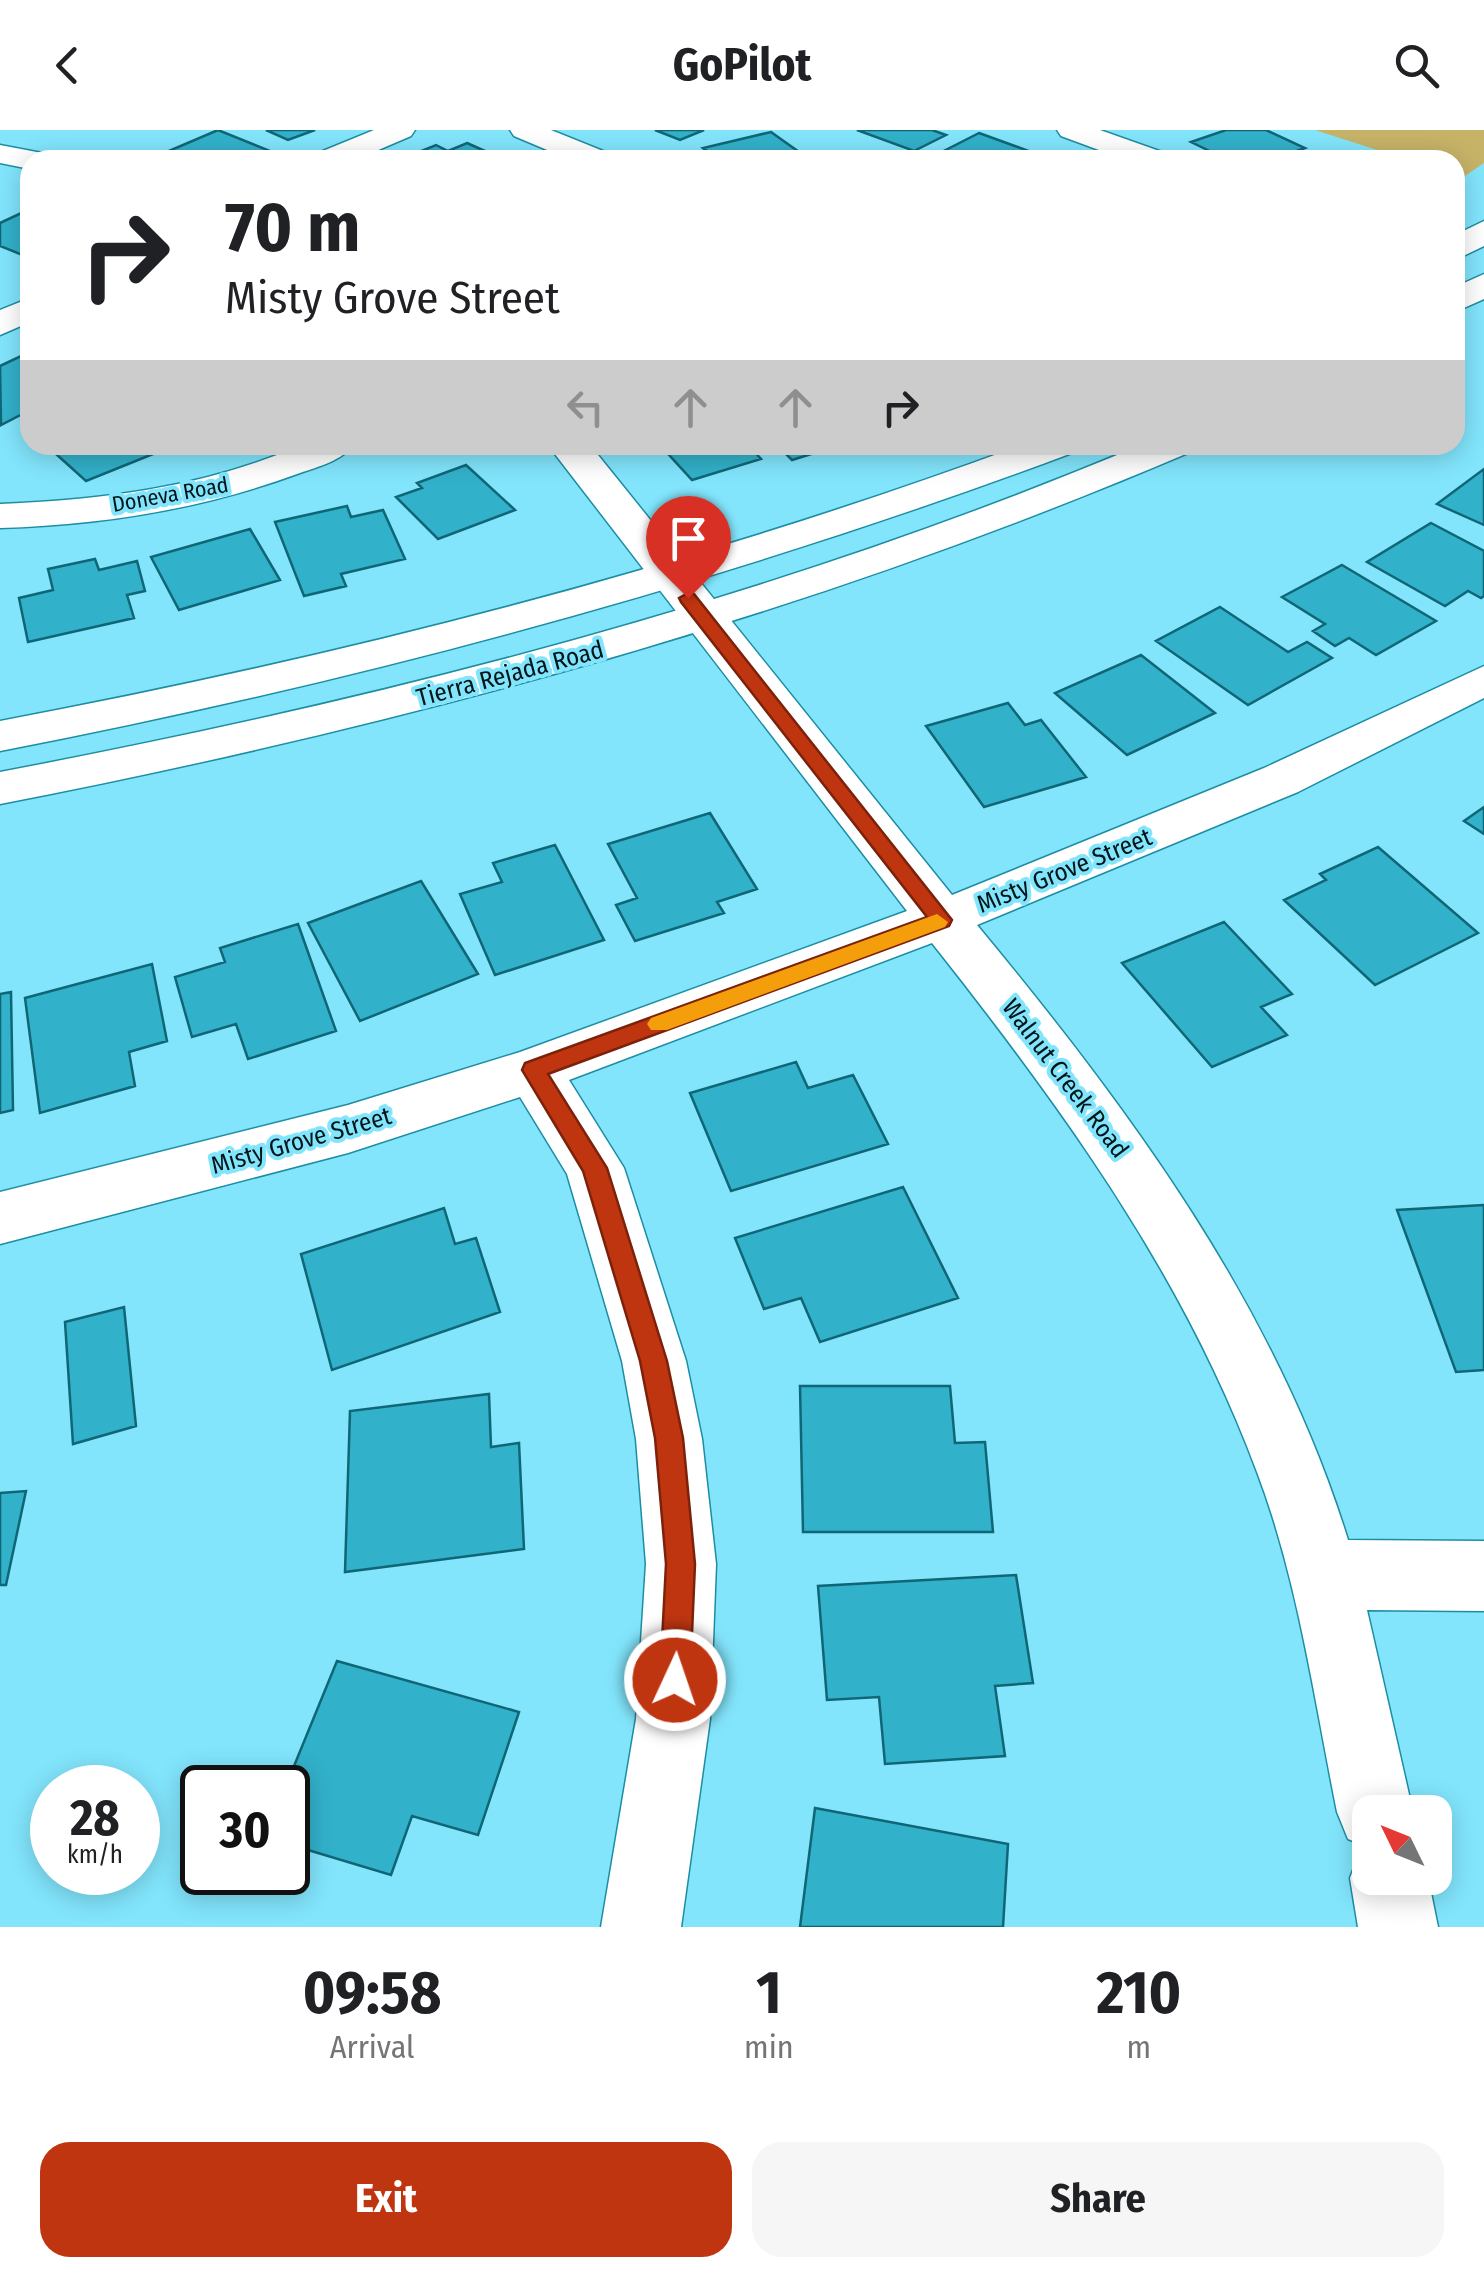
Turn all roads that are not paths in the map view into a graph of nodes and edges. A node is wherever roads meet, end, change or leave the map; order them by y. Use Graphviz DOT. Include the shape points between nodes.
graph roads {
  1 [pos="400,130"];
  2 [pos="524,130"];
  3 [pos="1072,130"];
  4 [pos="353,150"];
  5 [pos="573,150"];
  6 [pos="1127,150"];
  7 [pos="313,455"];
  8 [pos="576,455"];
  9 [pos="1032,455"];
  10 [pos="1150,455"];
  11 [pos="0,516"];
  12 [pos="687,598"];
  13 [pos="1483,683"];
  14 [pos="0,736"];
  15 [pos="0,788"];
  16 [pos="942,920"];
  17 [pos="534,1070"];
  18 [pos="0,1218"];
  19 [pos="1320,1576"];
  20 [pos="1484,1576"];
  21 [pos="1371,1795"];
  22 [pos="1392,1895"];
  23 [pos="640,1927"];
  24 [pos="1398,1927"];
  1 -- 4 [label="street"];
  2 -- 5 [label="street"];
  3 -- 6 [label="street"];
  7 -- 11 [label="street, Doneva Road" via="204,491"];
  8 -- 12 [label="street, Walnut Creek Road"];
  9 -- 12 [label="street, Tierra Rejada Road"];
  10 -- 12 [label="street, Tierra Rejada Road" via="995,519"];
  12 -- 14 [label="street, Tierra Rejada Road" via="548,614 368,660"];
  12 -- 15 [label="street, Tierra Rejada Road" via="577,657 413,700"];
  12 -- 16 [label="street, Walnut Creek Road"];
  13 -- 16 [label="street, Misty Grove Street" via="1281,780"];
  16 -- 17 [label="street, Misty Grove Street"];
  16 -- 19 [label="street, Walnut Creek Road" via="1092,1106 1170,1222 1241,1354 1292,1475"];
  17 -- 18 [label="street, Misty Grove Street" via="348,1129"];
  17 -- 23 [label="street" via="595,1168 654,1361 669,1438 680,1564 673,1719"];
  19 -- 20 [label="street"];
  19 -- 21 [label="street, Walnut Creek Road"];
  22 -- 24 [label="street"];
}
